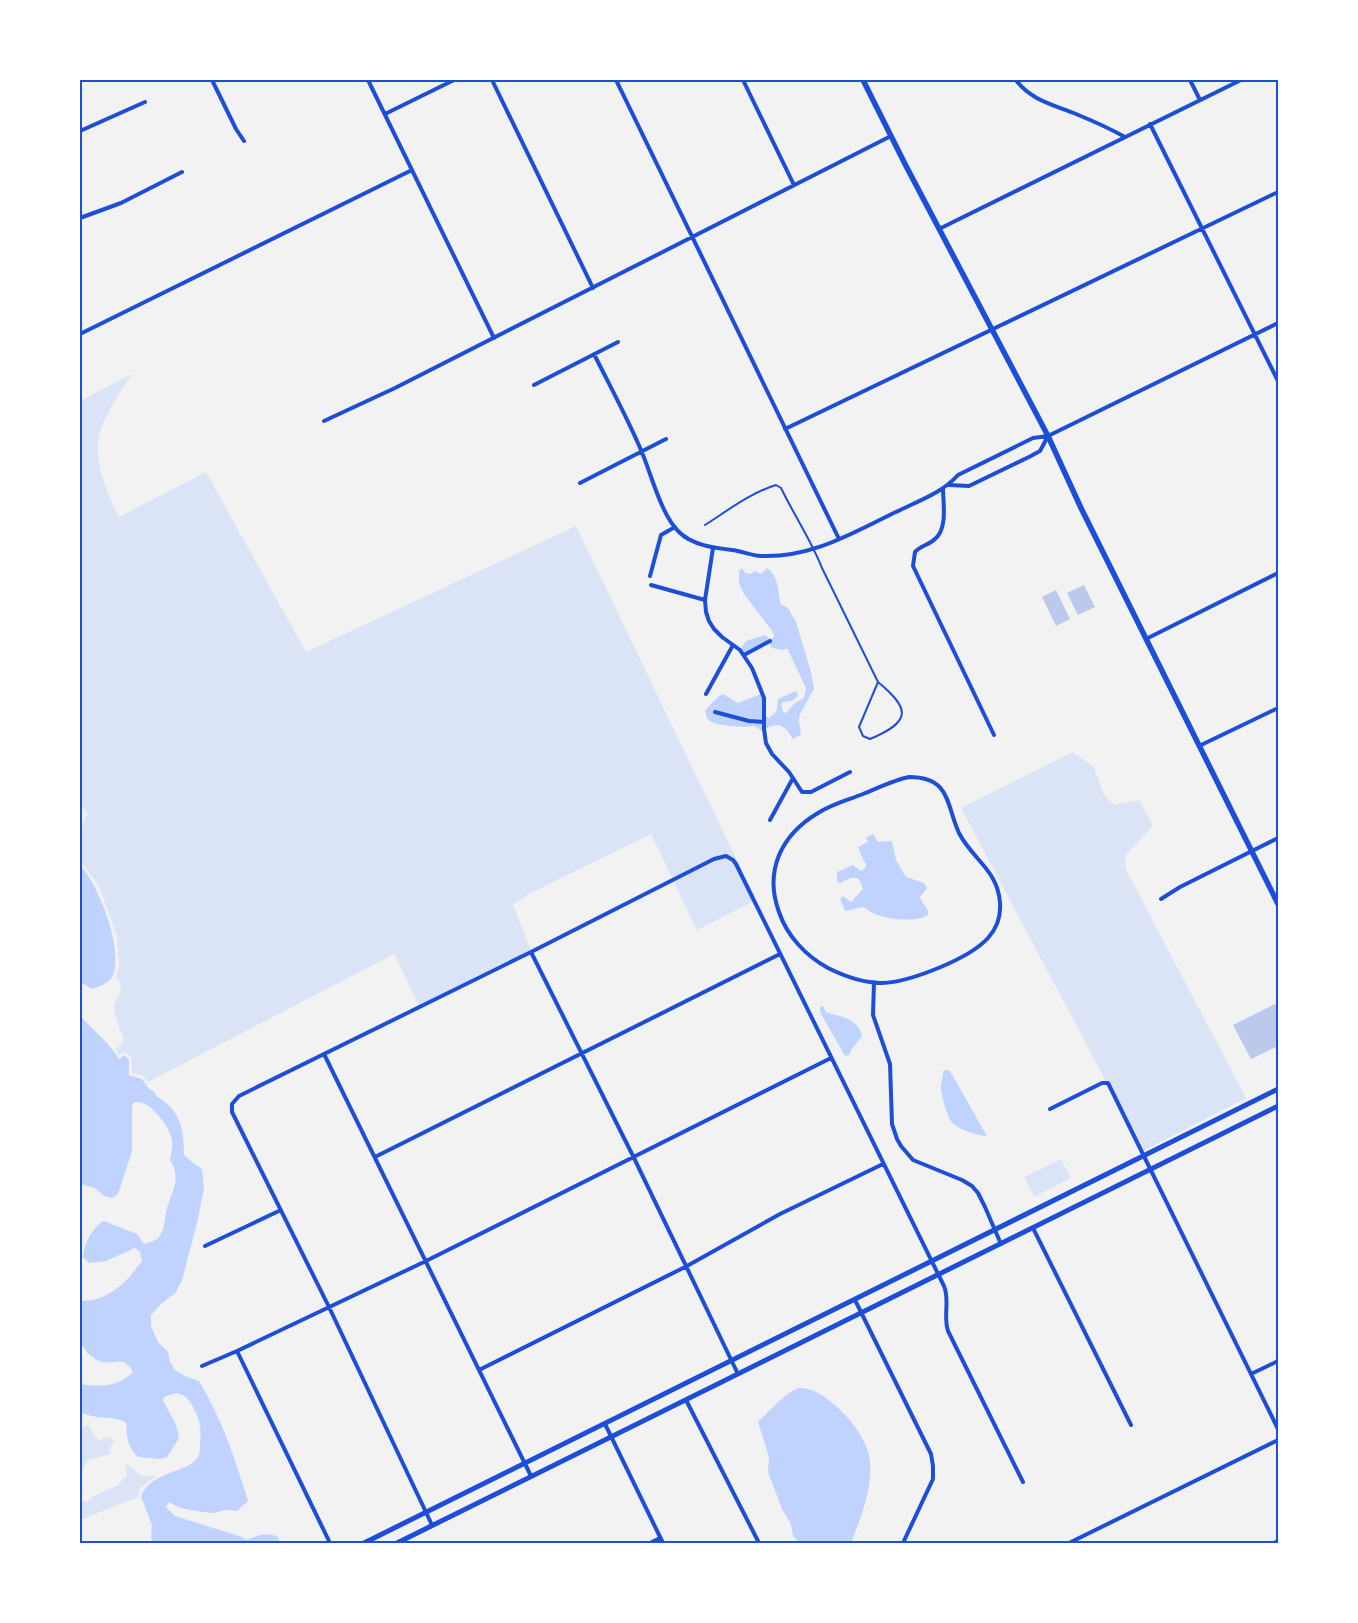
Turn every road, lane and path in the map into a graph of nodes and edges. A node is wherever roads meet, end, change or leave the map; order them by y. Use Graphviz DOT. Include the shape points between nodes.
graph roads {
  1 [pos="212,80"];
  2 [pos="368,80"];
  3 [pos="454,80"];
  4 [pos="492,80"];
  5 [pos="616,80"];
  6 [pos="743,80"];
  7 [pos="863,80"];
  8 [pos="1016,80"];
  9 [pos="1190,80"];
  10 [pos="1241,80"];
  11 [pos="1200,100"];
  12 [pos="145,102"];
  13 [pos="385,114"];
  14 [pos="1150,124"];
  15 [pos="80,131"];
  16 [pos="891,136"];
  17 [pos="1125,137"];
  18 [pos="244,141"];
  19 [pos="412,170"];
  20 [pos="182,172"];
  21 [pos="794,185"];
  22 [pos="1278,192"];
  23 [pos="80,218"];
  24 [pos="1202,228"];
  25 [pos="940,229"];
  26 [pos="693,237"];
  27 [pos="593,288"];
  28 [pos="1278,323"];
  29 [pos="993,329"];
  30 [pos="80,334"];
  31 [pos="1255,334"];
  32 [pos="494,338"];
  33 [pos="618,342"];
  34 [pos="594,354"];
  35 [pos="1278,381"];
  36 [pos="534,385"];
  37 [pos="324,421"];
  38 [pos="785,429"];
  39 [pos="1048,436"];
  40 [pos="666,438"];
  41 [pos="641,451"];
  42 [pos="580,482"];
  43 [pos="949,485"];
  44 [pos="943,488"];
  45 [pos="705,525"];
  46 [pos="675,528"];
  47 [pos="839,539"];
  48 [pos="713,548"];
  49 [pos="815,550"];
  50 [pos="1278,573"];
  51 [pos="650,576"];
  52 [pos="651,585"];
  53 [pos="705,600"];
  54 [pos="1146,639"];
  55 [pos="770,641"];
  56 [pos="733,645"];
  57 [pos="744,655"];
  58 [pos="878,682"];
  59 [pos="706,694"];
  60 [pos="1278,708"];
  61 [pos="715,712"];
  62 [pos="764,722"];
  63 [pos="994,735"];
  64 [pos="1199,746"];
  65 [pos="850,772"];
  66 [pos="793,778"];
  67 [pos="770,820"];
  68 [pos="1278,838"];
  69 [pos="1251,851"];
  70 [pos="1161,899"];
  71 [pos="1278,904"];
  72 [pos="531,952"];
  73 [pos="780,954"];
  74 [pos="874,982"];
  75 [pos="582,1053"];
  76 [pos="324,1054"];
  77 [pos="831,1058"];
  78 [pos="1278,1089"];
  79 [pos="1278,1106"];
  80 [pos="1050,1109"];
  81 [pos="1144,1156"];
  82 [pos="375,1157"];
  83 [pos="634,1158"];
  84 [pos="883,1164"];
  85 [pos="1151,1170"];
  86 [pos="281,1210"];
  87 [pos="1033,1228"];
  88 [pos="995,1230"];
  89 [pos="1001,1244"];
  90 [pos="205,1246"];
  91 [pos="426,1260"];
  92 [pos="932,1262"];
  93 [pos="687,1266"];
  94 [pos="938,1275"];
  95 [pos="854,1300"];
  96 [pos="328,1307"];
  97 [pos="861,1313"];
  98 [pos="237,1351"];
  99 [pos="732,1361"];
  100 [pos="1278,1361"];
  101 [pos="202,1366"];
  102 [pos="479,1370"];
  103 [pos="738,1374"];
  104 [pos="1251,1374"];
  105 [pos="686,1400"];
  106 [pos="605,1424"];
  107 [pos="1131,1425"];
  108 [pos="1278,1429"];
  109 [pos="612,1437"];
  110 [pos="1278,1440"];
  111 [pos="525,1464"];
  112 [pos="531,1476"];
  113 [pos="1023,1482"];
  114 [pos="426,1512"];
  115 [pos="432,1525"];
  116 [pos="660,1538"];
  117 [pos="329,1540"];
  118 [pos="1278,1541"];
  119 [pos="364,1543"];
  120 [pos="397,1543"];
  121 [pos="650,1543"];
  122 [pos="663,1543"];
  123 [pos="759,1543"];
  124 [pos="903,1543"];
  125 [pos="1070,1543"];
  126 [pos="1274,1543"];
  1 -- 18 [label="street"];
  2 -- 13 [label="street"];
  3 -- 13 [label="street"];
  4 -- 27 [label="street"];
  5 -- 26 [label="street"];
  6 -- 21 [label="street"];
  7 -- 16 [label="main road"];
  8 -- 17 [label="street" via="1036,98"];
  9 -- 11 [label="street"];
  10 -- 11 [label="street"];
  11 -- 14 [label="street"];
  12 -- 15 [label="street"];
  13 -- 19 [label="street"];
  14 -- 17 [label="street"];
  14 -- 24 [label="street"];
  16 -- 21 [label="street"];
  16 -- 25 [label="main road"];
  17 -- 25 [label="street"];
  19 -- 30 [label="street"];
  19 -- 32 [label="street"];
  20 -- 23 [label="street" via="121,203"];
  21 -- 26 [label="street"];
  22 -- 24 [label="street"];
  24 -- 29 [label="street"];
  24 -- 31 [label="street"];
  25 -- 29 [label="main road"];
  26 -- 27 [label="street"];
  26 -- 38 [label="street"];
  27 -- 32 [label="street"];
  28 -- 31 [label="street"];
  29 -- 38 [label="street"];
  29 -- 39 [label="main road"];
  31 -- 35 [label="street"];
  31 -- 39 [label="street"];
  32 -- 37 [label="street"];
  33 -- 34 [label="street"];
  34 -- 36 [label="street"];
  34 -- 41 [label="street"];
  38 -- 47 [label="street"];
  39 -- 43 [label="street" via="1033,438 958,475"];
  39 -- 43 [label="street" via="1040,451 1029,457 969,486"];
  39 -- 54 [label="main road"];
  40 -- 41 [label="street"];
  41 -- 42 [label="street"];
  41 -- 46 [label="street" via="658,496"];
  43 -- 44 [label="street"];
  44 -- 47 [label="street"];
  44 -- 63 [label="street" via="941,531 934,540 916,551 912,566"];
  45 -- 49 [label="lane" via="740,502 776,485 781,488"];
  46 -- 48 [label="street" via="686,538"];
  46 -- 51 [label="street" via="661,535"];
  47 -- 49 [label="street"];
  48 -- 49 [label="street" via="761,556"];
  48 -- 53 [label="street"];
  49 -- 58 [label="lane"];
  50 -- 54 [label="street"];
  52 -- 53 [label="street"];
  53 -- 56 [label="street" via="706,612 714,629"];
  54 -- 64 [label="main road"];
  55 -- 57 [label="street"];
  56 -- 57 [label="street"];
  56 -- 59 [label="street"];
  57 -- 62 [label="street" via="762,691"];
  58 -- 58 [label="lane" via="859,727 870,739 897,725 902,716 897,700"];
  60 -- 64 [label="street"];
  61 -- 62 [label="street"];
  62 -- 66 [label="street" via="769,750"];
  64 -- 69 [label="main road"];
  65 -- 66 [label="street" via="811,792 802,792"];
  66 -- 67 [label="street"];
  68 -- 69 [label="street"];
  69 -- 70 [label="street"];
  69 -- 71 [label="main road"];
  72 -- 73 [label="street" via="714,859 726,856 736,864"];
  72 -- 75 [label="street"];
  72 -- 76 [label="street"];
  73 -- 75 [label="street"];
  73 -- 77 [label="street"];
  74 -- 74 [label="street" via="852,978 825,967 796,942 783,923 777,906 774,872 788,840 818,813 902,779 919,777 932,782 950,802 960,835 991,874 999,895 1000,911 987,939 962,956 910,978"];
  74 -- 88 [label="street" via="873,1016 890,1064 892,1124 897,1139 917,1162 972,1186"];
  75 -- 82 [label="street"];
  75 -- 83 [label="street"];
  76 -- 82 [label="street"];
  76 -- 86 [label="street" via="239,1096 232,1104 232,1112"];
  77 -- 83 [label="street"];
  77 -- 84 [label="street"];
  78 -- 81 [label="main road"];
  79 -- 85 [label="main road"];
  80 -- 81 [label="street" via="1102,1083 1108,1084"];
  81 -- 85 [label="street"];
  81 -- 88 [label="main road"];
  82 -- 91 [label="street"];
  83 -- 91 [label="street"];
  83 -- 93 [label="street"];
  84 -- 92 [label="street"];
  84 -- 93 [label="street" via="773,1218"];
  85 -- 87 [label="main road"];
  85 -- 104 [label="street"];
  86 -- 90 [label="street"];
  86 -- 96 [label="street"];
  87 -- 89 [label="main road"];
  87 -- 107 [label="street"];
  88 -- 89 [label="street"];
  88 -- 92 [label="main road"];
  89 -- 94 [label="main road"];
  91 -- 96 [label="street"];
  91 -- 102 [label="street"];
  92 -- 94 [label="street"];
  92 -- 95 [label="main road"];
  93 -- 99 [label="street"];
  93 -- 102 [label="street"];
  94 -- 97 [label="main road"];
  94 -- 113 [label="street" via="946,1293 948,1330"];
  95 -- 97 [label="street"];
  95 -- 99 [label="main road"];
  96 -- 98 [label="street"];
  96 -- 114 [label="street"];
  97 -- 103 [label="main road"];
  97 -- 124 [label="street" via="931,1454 932,1482"];
  98 -- 101 [label="street"];
  98 -- 117 [label="street"];
  99 -- 103 [label="street"];
  99 -- 106 [label="main road"];
  100 -- 104 [label="street"];
  102 -- 111 [label="street"];
  103 -- 105 [label="main road"];
  104 -- 108 [label="street"];
  105 -- 109 [label="main road"];
  105 -- 123 [label="street"];
  106 -- 109 [label="street"];
  106 -- 111 [label="main road"];
  109 -- 112 [label="main road"];
  109 -- 116 [label="street"];
  110 -- 125 [label="street"];
  111 -- 112 [label="street"];
  111 -- 114 [label="main road"];
  112 -- 115 [label="main road"];
  114 -- 115 [label="street"];
  114 -- 119 [label="main road"];
  115 -- 120 [label="main road"];
  116 -- 121 [label="street"];
  116 -- 122 [label="street"];
  118 -- 126 [label="street"];
}
